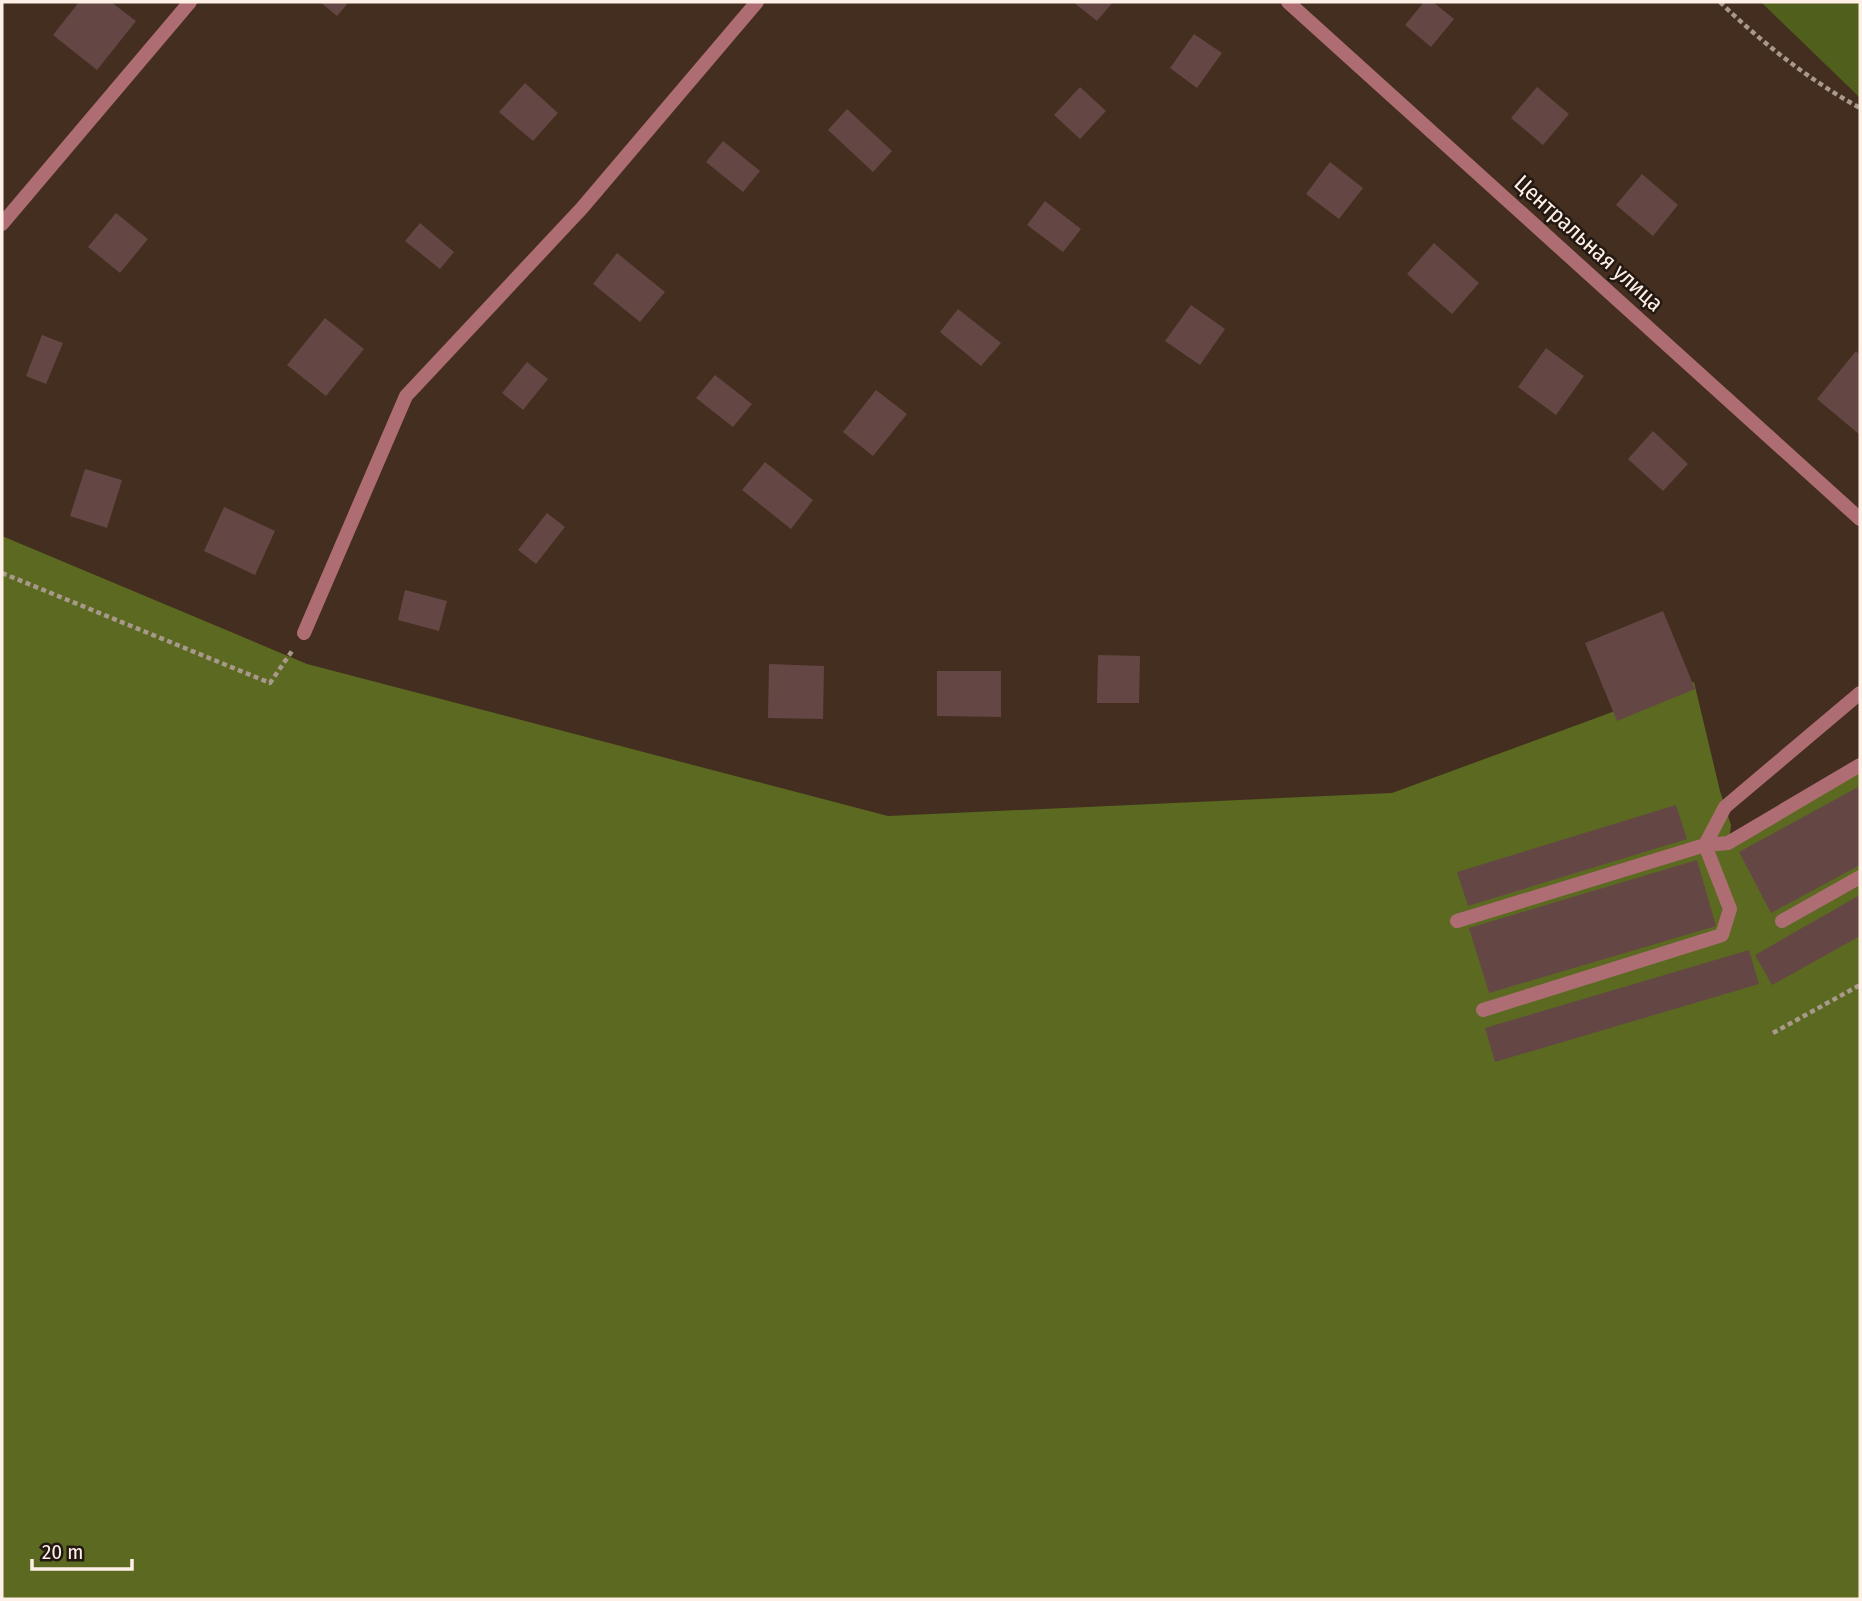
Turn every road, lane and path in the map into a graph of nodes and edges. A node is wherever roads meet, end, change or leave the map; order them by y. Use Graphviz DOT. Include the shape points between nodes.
graph roads {
  1 [pos="190,2"];
  2 [pos="757,2"];
  3 [pos="1288,2"];
  4 [pos="1720,2"];
  5 [pos="1860,108"];
  6 [pos="2,224"];
  7 [pos="1860,519"];
  8 [pos="2,573"];
  9 [pos="304,633"];
  10 [pos="1860,693"];
  11 [pos="1860,765"];
  12 [pos="1705,845"];
  13 [pos="1860,877"];
  14 [pos="1457,921"];
  15 [pos="1782,921"];
  16 [pos="1860,985"];
  17 [pos="1483,1010"];
  18 [pos="1773,1033"];
  1 -- 6 [label="street"];
  2 -- 9 [label="street" via="582,208 406,396"];
  3 -- 7 [label="street, Центральная улица"];
  4 -- 5 [label="path" via="1747,29 1831,92"];
  8 -- 9 [label="path" via="270,683"];
  10 -- 12 [label="street" via="1725,807"];
  11 -- 12 [label="street" via="1728,844"];
  12 -- 14 [label="street"];
  12 -- 17 [label="street" via="1730,909 1722,935"];
  13 -- 15 [label="street"];
  16 -- 18 [label="path"];
}
